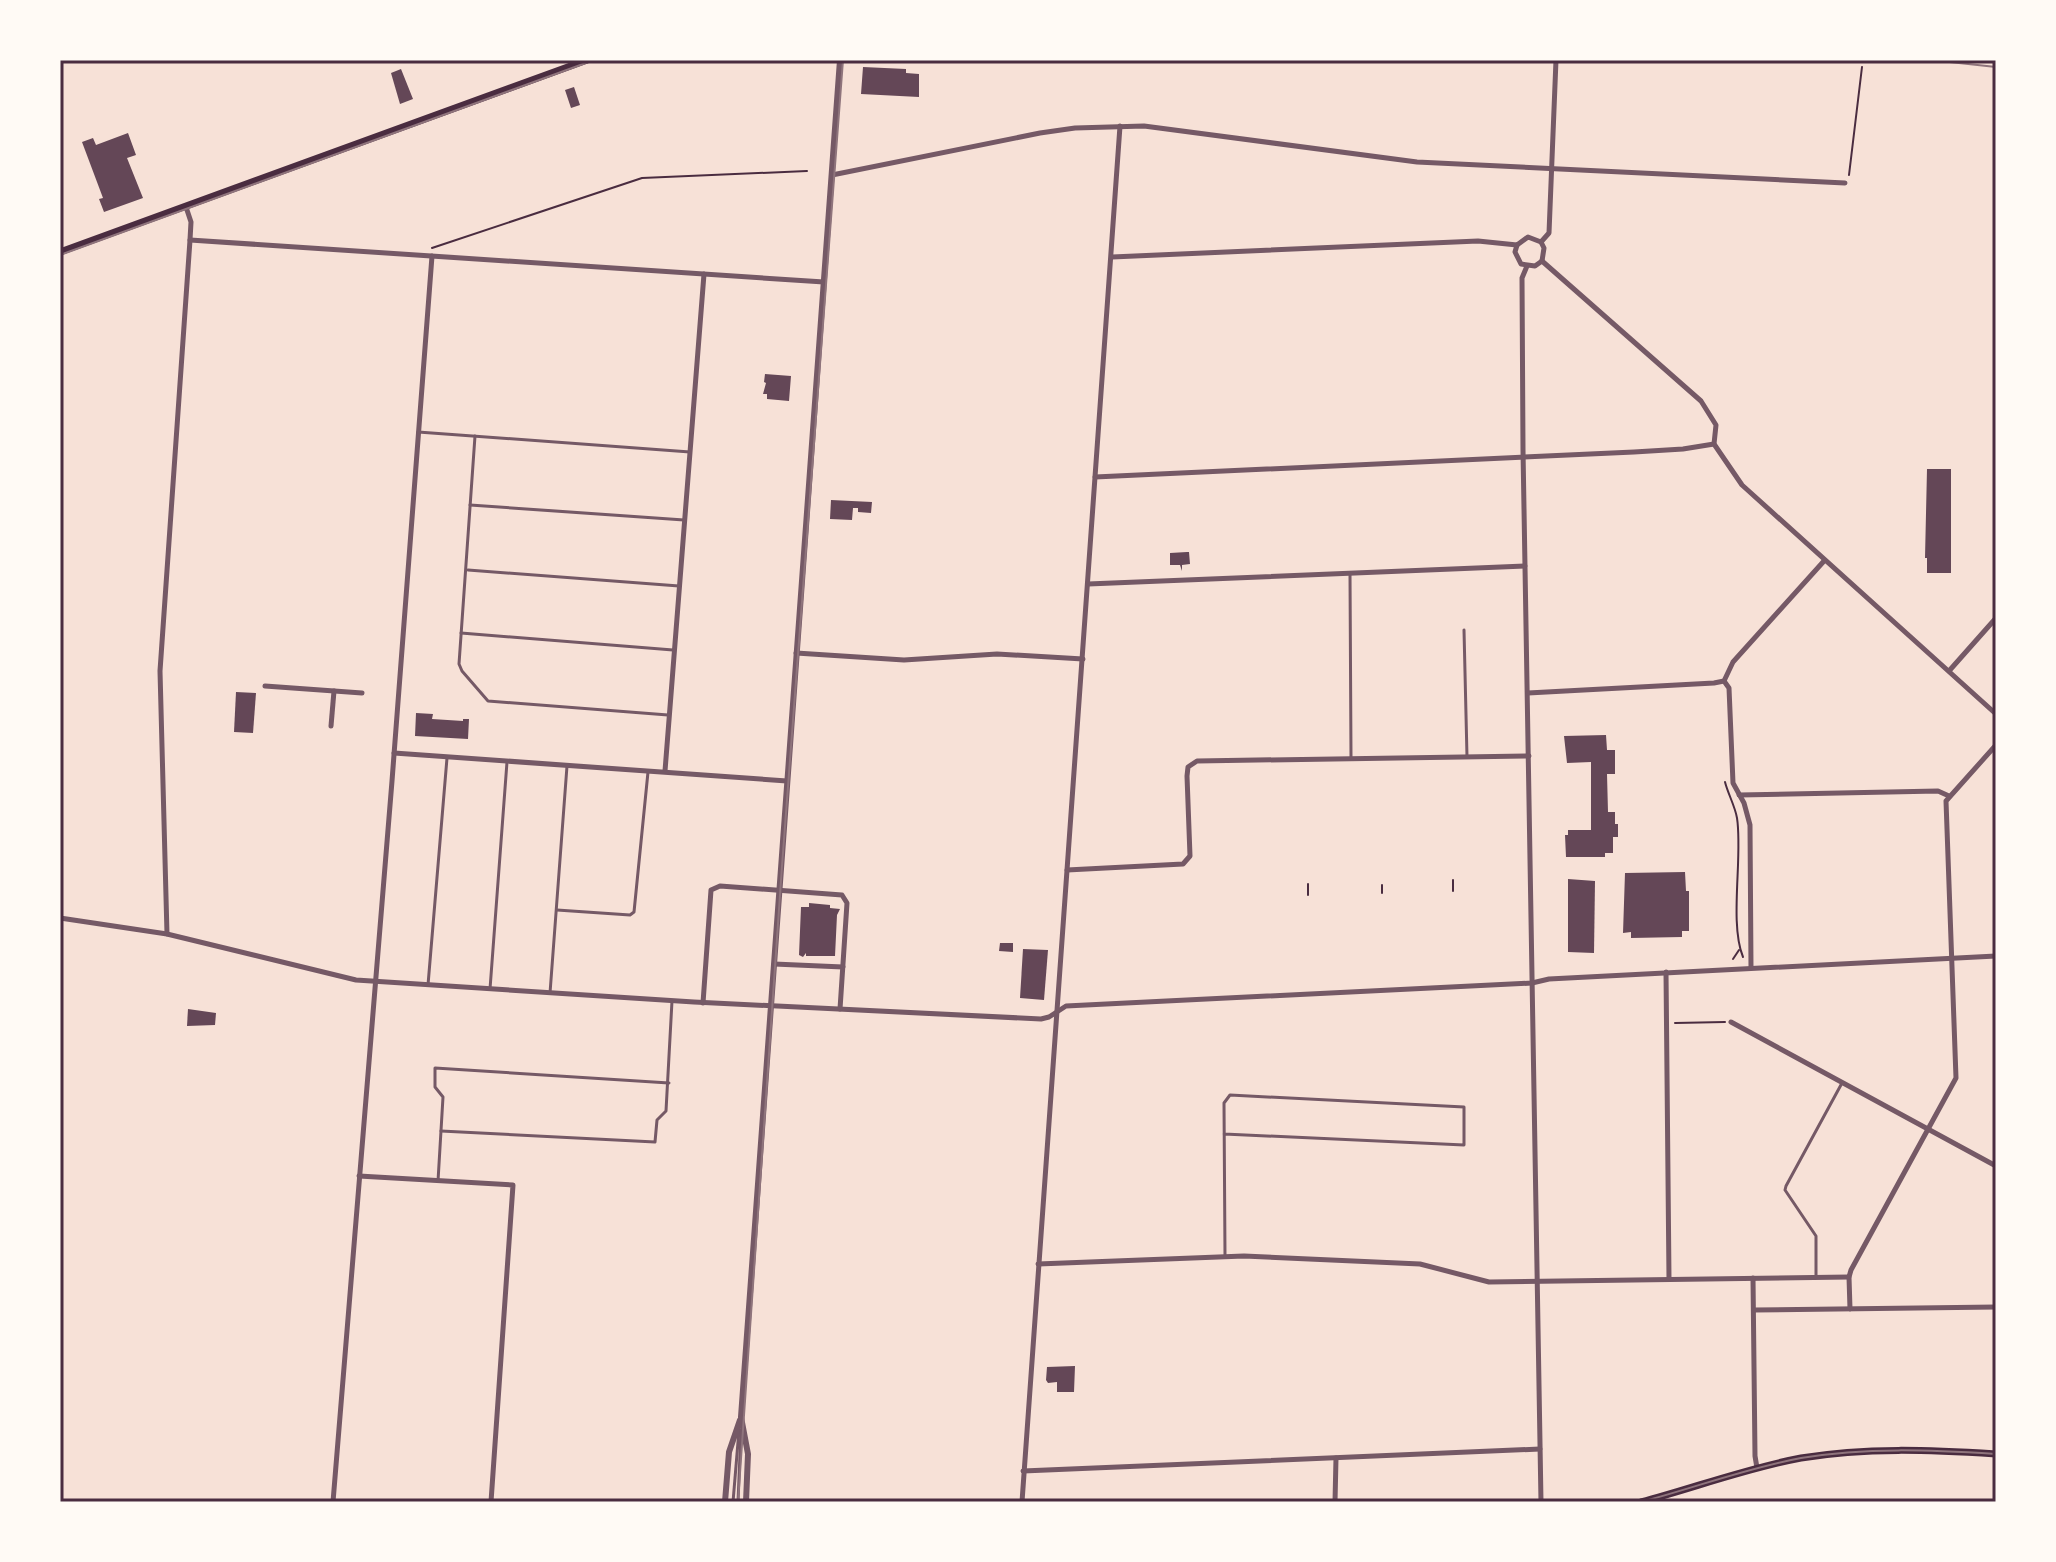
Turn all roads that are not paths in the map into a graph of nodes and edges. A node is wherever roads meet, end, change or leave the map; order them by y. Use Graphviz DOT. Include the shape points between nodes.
graph roads {
  1 [pos="587,60"];
  2 [pos="840,60"];
  3 [pos="1556,60"];
  4 [pos="1120,126"];
  5 [pos="1552,167"];
  6 [pos="832,175"];
  7 [pos="1845,183"];
  8 [pos="186,207"];
  9 [pos="190,240"];
  10 [pos="1541,242"];
  11 [pos="1517,245"];
  12 [pos="60,252"];
  13 [pos="432,256"];
  14 [pos="1112,257"];
  15 [pos="1542,261"];
  16 [pos="1527,266"];
  17 [pos="704,274"];
  18 [pos="824,282"];
  19 [pos="418,432"];
  20 [pos="475,436"];
  21 [pos="1714,444"];
  22 [pos="690,452"];
  23 [pos="1523,457"];
  24 [pos="1095,477"];
  25 [pos="470,505"];
  26 [pos="684,520"];
  27 [pos="1824,561"];
  28 [pos="1525,566"];
  29 [pos="466,570"];
  30 [pos="1350,574"];
  31 [pos="1088,584"];
  32 [pos="679,586"];
  33 [pos="1996,618"];
  34 [pos="1464,630"];
  35 [pos="461,633"];
  36 [pos="674,650"];
  37 [pos="796,653"];
  38 [pos="1083,659"];
  39 [pos="1949,671"];
  40 [pos="1724,681"];
  41 [pos="265,686"];
  42 [pos="334,691"];
  43 [pos="362,693"];
  44 [pos="1528,693"];
  45 [pos="1996,714"];
  46 [pos="670,715"];
  47 [pos="331,726"];
  48 [pos="1996,745"];
  49 [pos="394,753"];
  50 [pos="1529,756"];
  51 [pos="447,757"];
  52 [pos="1467,757"];
  53 [pos="1351,758"];
  54 [pos="507,762"];
  55 [pos="567,766"];
  56 [pos="665,771"];
  57 [pos="648,772"];
  58 [pos="787,781"];
  59 [pos="1739,795"];
  60 [pos="1949,796"];
  61 [pos="1067,870"];
  62 [pos="779,891"];
  63 [pos="557,910"];
  64 [pos="60,918"];
  65 [pos="167,934"];
  66 [pos="1996,956"];
  67 [pos="1953,958"];
  68 [pos="774,964"];
  69 [pos="843,967"];
  70 [pos="1751,968"];
  71 [pos="1666,972"];
  72 [pos="376,982"];
  73 [pos="1532,983"];
  74 [pos="428,985"];
  75 [pos="490,989"];
  76 [pos="550,993"];
  77 [pos="672,1001"];
  78 [pos="703,1003"];
  79 [pos="770,1006"];
  80 [pos="840,1009"];
  81 [pos="1057,1013"];
  82 [pos="1731,1022"];
  83 [pos="669,1083"];
  84 [pos="1842,1083"];
  85 [pos="1928,1129"];
  86 [pos="441,1131"];
  87 [pos="1224,1134"];
  88 [pos="1996,1166"];
  89 [pos="359,1176"];
  90 [pos="438,1181"];
  91 [pos="1225,1257"];
  92 [pos="1038,1264"];
  93 [pos="1816,1277"];
  94 [pos="1849,1277"];
  95 [pos="1753,1278"];
  96 [pos="1669,1279"];
  97 [pos="1537,1281"];
  98 [pos="1996,1307"];
  99 [pos="1850,1309"];
  100 [pos="1754,1310"];
  101 [pos="741,1417"];
  102 [pos="1540,1449"];
  103 [pos="1996,1454"];
  104 [pos="1336,1458"];
  105 [pos="1757,1468"];
  106 [pos="1023,1471"];
  107 [pos="333,1502"];
  108 [pos="491,1502"];
  109 [pos="725,1502"];
  110 [pos="735,1502"];
  111 [pos="746,1502"];
  112 [pos="1022,1502"];
  113 [pos="1335,1502"];
  114 [pos="1541,1502"];
  115 [pos="1641,1502"];
  1 -- 8 [label="main road"];
  2 -- 6 [label="street"];
  3 -- 5 [label="street"];
  4 -- 5 [label="street" via="1174,128 1417,162"];
  4 -- 6 [label="street" via="1024,136"];
  4 -- 14 [label="street"];
  5 -- 7 [label="street"];
  5 -- 10 [label="street" via="1549,233"];
  6 -- 18 [label="street"];
  8 -- 9 [label="street"];
  8 -- 12 [label="main road"];
  9 -- 13 [label="street"];
  9 -- 65 [label="street" via="160,671"];
  10 -- 11 [label="street" via="1528,237"];
  10 -- 15 [label="street"];
  11 -- 14 [label="street" via="1478,241"];
  11 -- 16 [label="street" via="1517,258"];
  13 -- 17 [label="street"];
  13 -- 19 [label="street"];
  14 -- 24 [label="street"];
  15 -- 16 [label="street"];
  15 -- 21 [label="street" via="1701,401 1716,425"];
  16 -- 23 [label="street" via="1522,278"];
  17 -- 18 [label="street"];
  17 -- 22 [label="street"];
  18 -- 37 [label="street"];
  19 -- 20 [label="lane"];
  19 -- 49 [label="street"];
  20 -- 22 [label="lane"];
  20 -- 25 [label="lane"];
  21 -- 23 [label="street"];
  21 -- 27 [label="street" via="1742,485"];
  22 -- 26 [label="street"];
  23 -- 24 [label="street"];
  23 -- 28 [label="street"];
  24 -- 31 [label="street"];
  25 -- 26 [label="lane"];
  25 -- 29 [label="lane"];
  26 -- 32 [label="street"];
  27 -- 39 [label="street"];
  27 -- 40 [label="street" via="1733,662"];
  28 -- 30 [label="street"];
  28 -- 44 [label="street"];
  29 -- 32 [label="lane"];
  29 -- 35 [label="lane"];
  30 -- 31 [label="street"];
  30 -- 53 [label="lane"];
  31 -- 38 [label="street"];
  32 -- 36 [label="street"];
  33 -- 39 [label="street"];
  34 -- 52 [label="lane"];
  35 -- 36 [label="lane"];
  35 -- 46 [label="lane" via="459,664 488,701"];
  36 -- 46 [label="street"];
  37 -- 38 [label="street" via="904,660 1015,654"];
  37 -- 58 [label="street"];
  38 -- 61 [label="street"];
  39 -- 45 [label="street"];
  40 -- 44 [label="street"];
  40 -- 59 [label="street" via="1729,688 1733,783"];
  41 -- 42 [label="street"];
  42 -- 43 [label="street"];
  42 -- 47 [label="street"];
  44 -- 50 [label="street"];
  46 -- 56 [label="street"];
  48 -- 60 [label="street"];
  49 -- 51 [label="street"];
  49 -- 72 [label="street"];
  50 -- 52 [label="street"];
  50 -- 73 [label="street"];
  51 -- 54 [label="street"];
  51 -- 74 [label="lane"];
  52 -- 53 [label="street"];
  53 -- 61 [label="street" via="1193,763 1187,776 1187,861"];
  54 -- 55 [label="street"];
  54 -- 75 [label="lane"];
  55 -- 57 [label="street"];
  55 -- 63 [label="lane"];
  56 -- 57 [label="street"];
  56 -- 58 [label="street"];
  57 -- 63 [label="lane" via="634,912"];
  58 -- 62 [label="street"];
  59 -- 60 [label="street" via="1938,791"];
  59 -- 70 [label="street" via="1750,825"];
  60 -- 67 [label="street" via="1945,813"];
  61 -- 81 [label="street"];
  62 -- 68 [label="street"];
  62 -- 69 [label="street" via="842,895 847,903"];
  62 -- 78 [label="street" via="720,886 711,890"];
  63 -- 76 [label="lane"];
  64 -- 65 [label="street"];
  65 -- 72 [label="street"];
  66 -- 67 [label="street"];
  67 -- 70 [label="street"];
  67 -- 85 [label="street" via="1956,1078"];
  68 -- 69 [label="street"];
  68 -- 79 [label="street"];
  69 -- 80 [label="street"];
  70 -- 71 [label="street"];
  71 -- 73 [label="street"];
  71 -- 96 [label="street"];
  72 -- 74 [label="street"];
  72 -- 89 [label="street"];
  73 -- 81 [label="street" via="1066,1006"];
  73 -- 97 [label="street"];
  74 -- 75 [label="street"];
  75 -- 76 [label="street"];
  76 -- 77 [label="street"];
  77 -- 78 [label="street"];
  77 -- 83 [label="lane"];
  78 -- 79 [label="street"];
  79 -- 80 [label="street"];
  79 -- 101 [label="street"];
  80 -- 81 [label="street" via="1041,1019"];
  81 -- 92 [label="street"];
  82 -- 84 [label="street"];
  83 -- 86 [label="lane" via="655,1142"];
  83 -- 86 [label="lane" via="435,1068 435,1087 443,1097"];
  84 -- 85 [label="street"];
  84 -- 93 [label="lane" via="1785,1190 1816,1236"];
  85 -- 88 [label="street"];
  85 -- 94 [label="street"];
  86 -- 90 [label="lane"];
  87 -- 87 [label="lane" via="1464,1145 1464,1107 1230,1095 1224,1103"];
  87 -- 91 [label="lane"];
  89 -- 90 [label="street"];
  89 -- 107 [label="street"];
  90 -- 108 [label="street" via="513,1185"];
  91 -- 92 [label="street"];
  91 -- 97 [label="street" via="1420,1264 1479,1281"];
  92 -- 106 [label="street"];
  93 -- 94 [label="street"];
  93 -- 95 [label="street"];
  94 -- 99 [label="street"];
  95 -- 96 [label="street"];
  95 -- 100 [label="street"];
  96 -- 97 [label="street"];
  97 -- 102 [label="street"];
  98 -- 99 [label="street"];
  99 -- 100 [label="street"];
  100 -- 105 [label="street"];
  101 -- 109 [label="street" via="729,1452"];
  101 -- 110 [label="lane"];
  101 -- 111 [label="street" via="748,1450"];
  102 -- 104 [label="street"];
  102 -- 114 [label="street"];
  103 -- 105 [label="main road" via="1889,1450"];
  104 -- 106 [label="street"];
  104 -- 113 [label="street"];
  105 -- 115 [label="main road"];
  106 -- 112 [label="street"];
}
